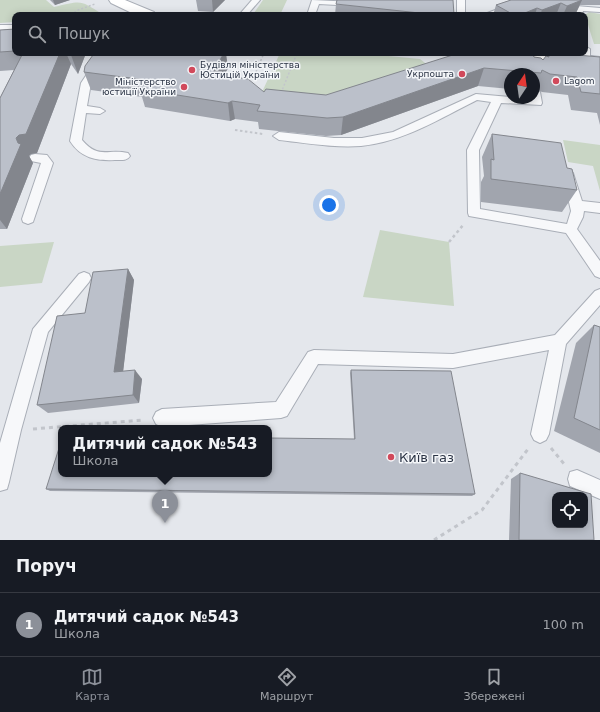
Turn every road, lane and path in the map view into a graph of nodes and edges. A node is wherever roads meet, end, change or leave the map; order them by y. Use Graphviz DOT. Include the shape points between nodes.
graph roads {
  1 [pos="115,0"];
  2 [pos="256,0"];
  3 [pos="461,0"];
  4 [pos="316,1"];
  5 [pos="95,4"];
  6 [pos="515,4"];
  7 [pos="367,5"];
  8 [pos="600,10"];
  9 [pos="75,12"];
  10 [pos="138,12"];
  11 [pos="246,12"];
  12 [pos="312,12"];
  13 [pos="461,12"];
  14 [pos="494,12"];
  15 [pos="578,12"];
  16 [pos="12,28"];
  17 [pos="0,29"];
  18 [pos="104,56"];
  19 [pos="263,56"];
  20 [pos="296,56"];
  21 [pos="572,56"];
  22 [pos="590,57"];
  23 [pos="256,72"];
  24 [pos="279,98"];
  25 [pos="498,98"];
  26 [pos="504,99"];
  27 [pos="81,109"];
  28 [pos="100,111"];
  29 [pos="235,130"];
  30 [pos="263,134"];
  31 [pos="279,136"];
  32 [pos="473,150"];
  33 [pos="488,151"];
  34 [pos="124,156"];
  35 [pos="35,158"];
  36 [pos="565,166"];
  37 [pos="576,206"];
  38 [pos="600,208"];
  39 [pos="474,213"];
  40 [pos="28,219"];
  41 [pos="570,229"];
  42 [pos="449,242"];
  43 [pos="600,272"];
  44 [pos="84,278"];
  45 [pos="600,294"];
  46 [pos="559,341"];
  47 [pos="162,418"];
  48 [pos="74,425"];
  49 [pos="58,426"];
  50 [pos="12,430"];
  51 [pos="540,434"];
  52 [pos="577,479"];
  53 [pos="0,482"];
  54 [pos="600,490"];
  55 [pos="434,540"];
  1 -- 10 [label="main road"];
  2 -- 11 [label="lane"];
  3 -- 13 [label="lane"];
  4 -- 7 [label="lane"];
  4 -- 12 [label="lane"];
  5 -- 9 [label="path"];
  6 -- 14 [label="lane"];
  8 -- 15 [label="lane" via="579,8"];
  16 -- 17 [label="street"];
  18 -- 27 [label="lane" via="86,83"];
  19 -- 23 [label="path"];
  20 -- 24 [label="path"];
  21 -- 22 [label="main road"];
  25 -- 26 [label="lane"];
  25 -- 31 [label="lane" via="476,97 396,135 362,142 334,142"];
  25 -- 32 [label="lane"];
  27 -- 28 [label="lane"];
  27 -- 34 [label="lane" via="76,141 84,153 98,157"];
  29 -- 30 [label="path"];
  32 -- 33 [label="lane"];
  32 -- 39 [label="lane"];
  35 -- 40 [label="lane" via="42,158 47,163"];
  36 -- 37 [label="lane"];
  37 -- 38 [label="lane"];
  37 -- 41 [label="lane" via="576,224"];
  39 -- 41 [label="lane"];
  39 -- 42 [label="path"];
  41 -- 43 [label="lane"];
  44 -- 50 [label="lane" via="41,329"];
  45 -- 46 [label="lane"];
  46 -- 47 [label="lane" via="453,361 314,357 281,410"];
  46 -- 51 [label="lane"];
  47 -- 48 [label="path"];
  49 -- 50 [label="path"];
  50 -- 53 [label="lane"];
  51 -- 52 [label="path"];
  51 -- 55 [label="path" via="482,510"];
  52 -- 54 [label="lane"];
}
